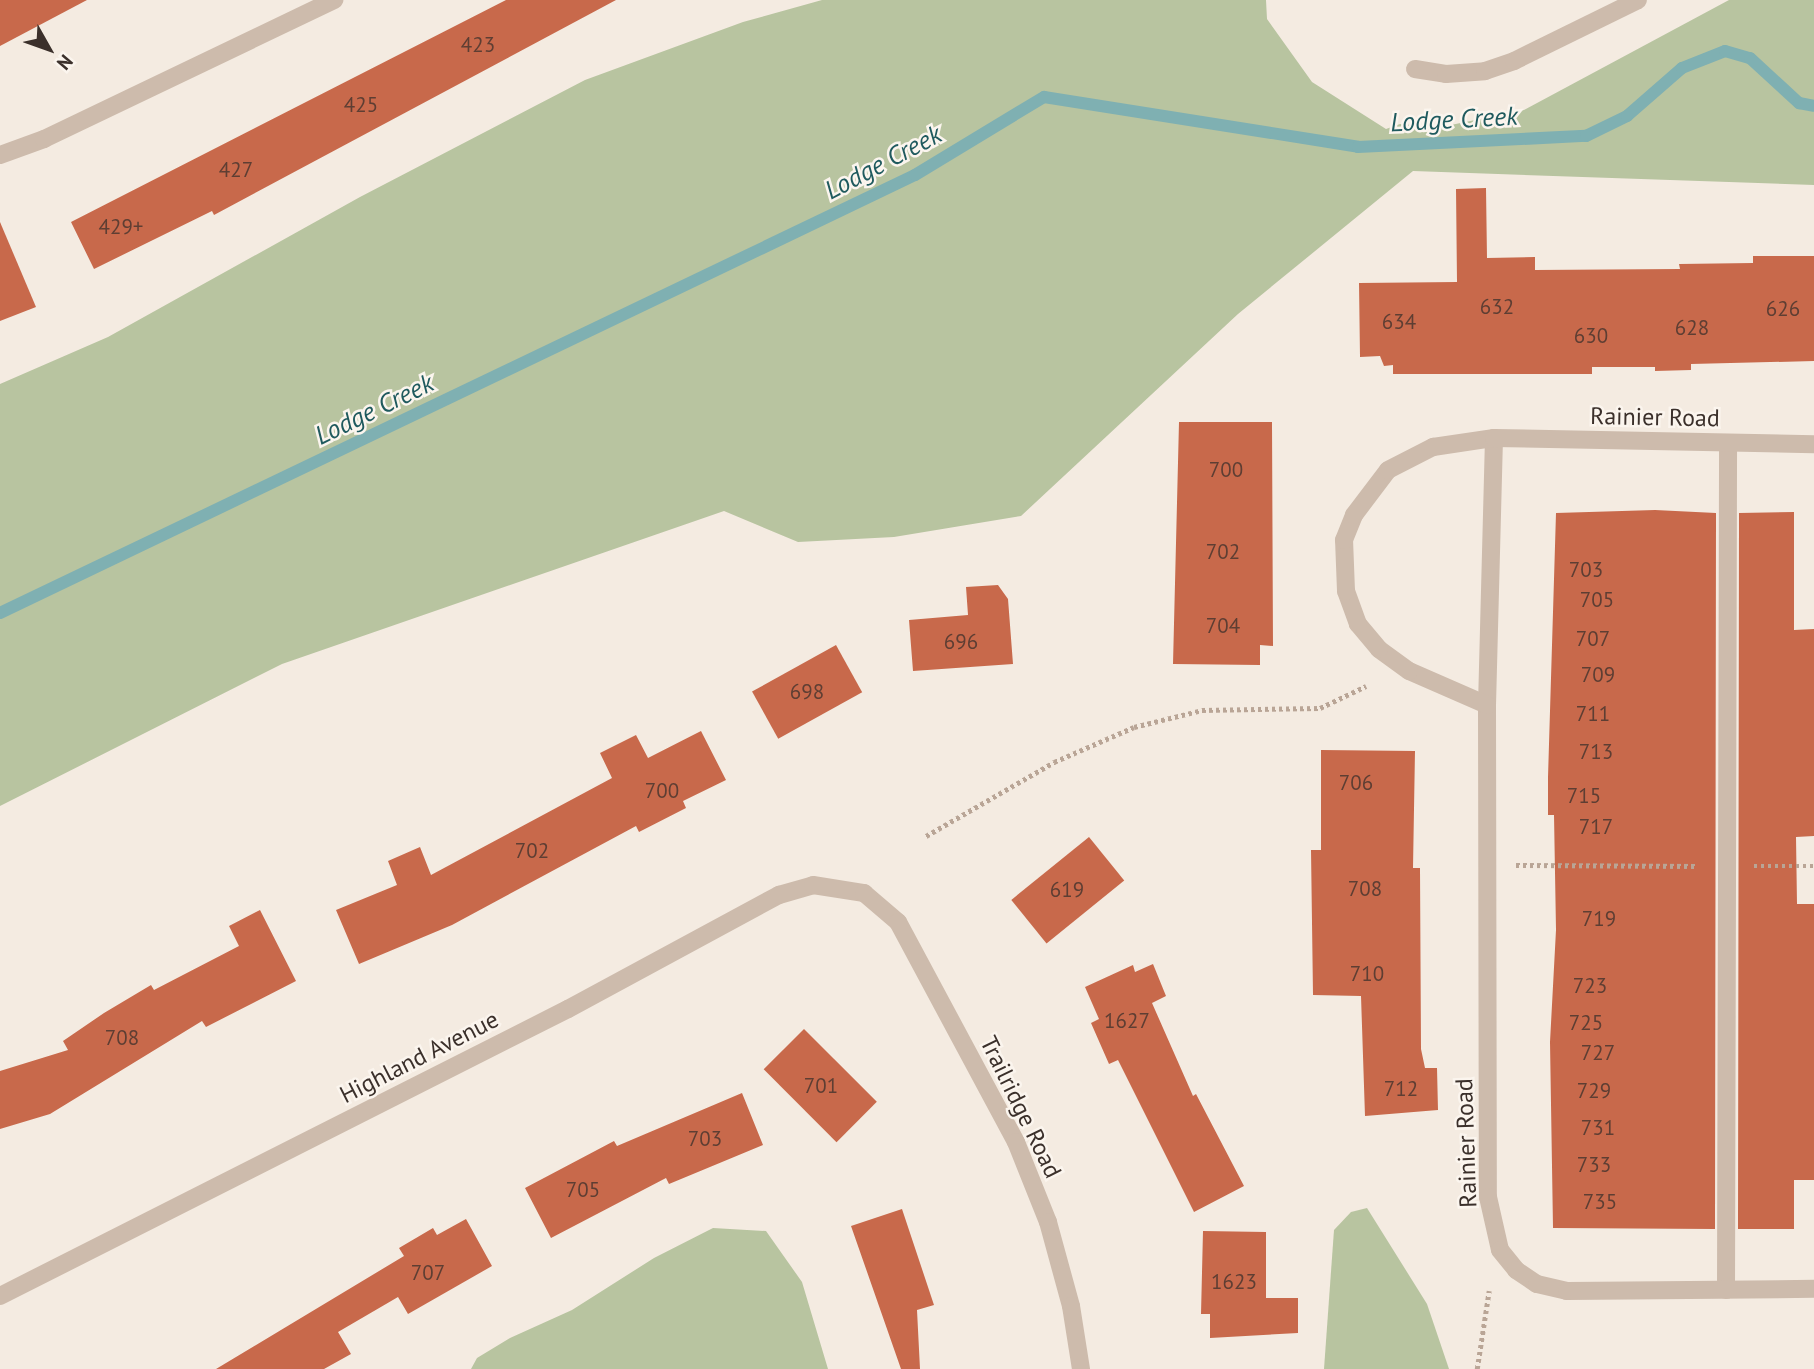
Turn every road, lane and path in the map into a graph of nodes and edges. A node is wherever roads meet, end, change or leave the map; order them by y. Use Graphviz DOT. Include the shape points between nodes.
graph roads {
  1 [pos="334,0"];
  2 [pos="1638,0"];
  3 [pos="298,8"];
  4 [pos="1415,69"];
  5 [pos="0,155"];
  6 [pos="1494,439"];
  7 [pos="1728,443"];
  8 [pos="1814,444"];
  9 [pos="1366,686"];
  10 [pos="1487,705"];
  11 [pos="926,836"];
  12 [pos="1488,864"];
  13 [pos="1727,866"];
  14 [pos="1814,866"];
  15 [pos="864,893"];
  16 [pos="1814,1289"];
  17 [pos="1726,1290"];
  18 [pos="1489,1291"];
  19 [pos="0,1296"];
  20 [pos="1081,1369"];
  21 [pos="1477,1369"];
  1 -- 3 [label="street"];
  2 -- 4 [label="street" via="1485,71 1446,74"];
  3 -- 5 [label="street" via="44,139"];
  6 -- 7 [label="street, Rainier Road"];
  6 -- 10 [label="street, Rainier Road"];
  6 -- 10 [label="street, Rainier Road" via="1433,447 1388,470 1354,515 1344,540 1346,591 1358,624 1409,671"];
  7 -- 8 [label="street, Rainier Road"];
  7 -- 13 [label="street"];
  9 -- 11 [label="path" via="1320,708 1202,710 1134,727 1054,762"];
  10 -- 12 [label="street, Rainier Road"];
  12 -- 13 [label="path"];
  12 -- 17 [label="street, Rainier Road" via="1488,1197 1500,1250 1537,1284 1567,1292"];
  13 -- 14 [label="path"];
  13 -- 17 [label="street"];
  15 -- 19 [label="street, Highland Avenue" via="813,885 779,895 568,1009"];
  15 -- 20 [label="street, Trailridge Road" via="898,922 1016,1142 1048,1222 1071,1306"];
  16 -- 17 [label="street, Rainier Road"];
  18 -- 21 [label="path"];
}
